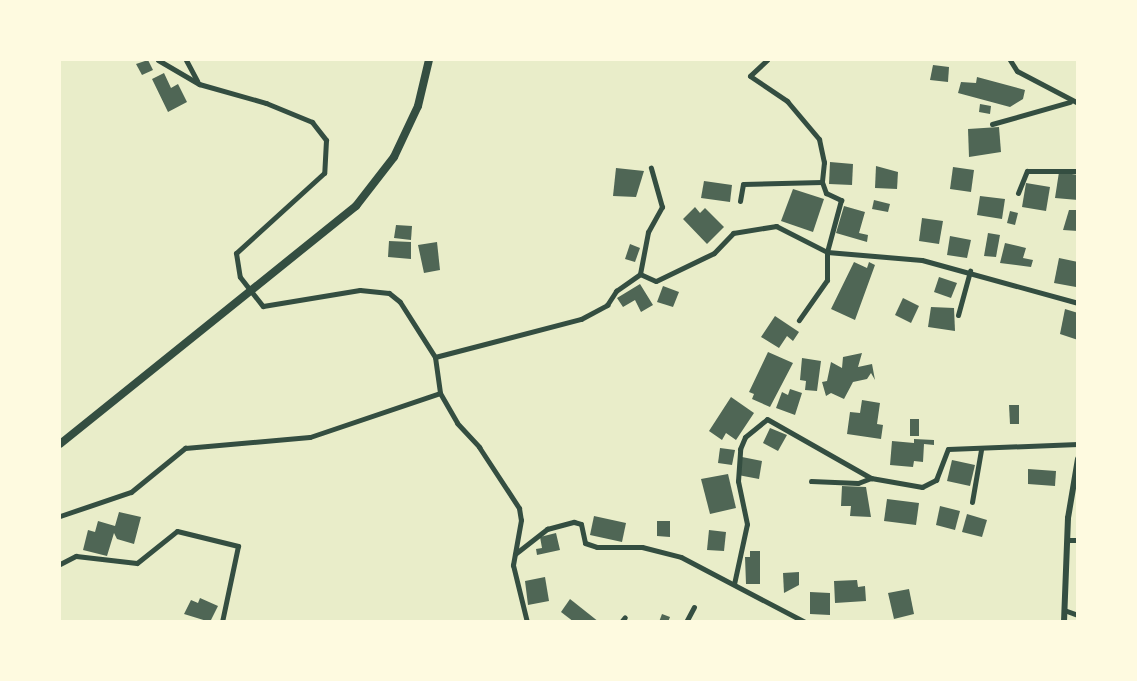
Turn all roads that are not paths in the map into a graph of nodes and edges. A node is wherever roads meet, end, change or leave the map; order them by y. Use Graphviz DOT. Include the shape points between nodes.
graph roads {
  1 [pos="158,60"];
  2 [pos="186,60"];
  3 [pos="429,60"];
  4 [pos="767,60"];
  5 [pos="1010,60"];
  6 [pos="199,84"];
  7 [pos="1074,102"];
  8 [pos="992,124"];
  9 [pos="651,168"];
  10 [pos="1077,171"];
  11 [pos="822,182"];
  12 [pos="1018,193"];
  13 [pos="740,201"];
  14 [pos="827,252"];
  15 [pos="970,271"];
  16 [pos="640,274"];
  17 [pos="1077,303"];
  18 [pos="958,314"];
  19 [pos="799,320"];
  20 [pos="435,357"];
  21 [pos="440,393"];
  22 [pos="60,444"];
  23 [pos="1077,444"];
  24 [pos="982,450"];
  25 [pos="1077,459"];
  26 [pos="871,478"];
  27 [pos="811,481"];
  28 [pos="972,502"];
  29 [pos="60,516"];
  30 [pos="1067,540"];
  31 [pos="1077,540"];
  32 [pos="515,554"];
  33 [pos="60,564"];
  34 [pos="734,584"];
  35 [pos="694,607"];
  36 [pos="1064,610"];
  37 [pos="1077,615"];
  38 [pos="222,621"];
  39 [pos="527,621"];
  40 [pos="686,621"];
  41 [pos="805,621"];
  42 [pos="1064,621"];
  1 -- 6 [label="street"];
  2 -- 6 [label="street"];
  3 -- 22 [label="main road" via="418,107 394,157 356,206"];
  4 -- 11 [label="street" via="750,76 787,101 819,139"];
  5 -- 7 [label="street" via="1017,71"];
  6 -- 20 [label="street" via="312,122 326,140 324,173 236,253 240,277 262,306 343,292 389,293"];
  7 -- 8 [label="street"];
  9 -- 16 [label="street" via="662,207 648,232"];
  10 -- 12 [label="street" via="1027,171"];
  11 -- 13 [label="street" via="743,184"];
  11 -- 14 [label="street" via="826,193 841,200"];
  14 -- 15 [label="street" via="876,253"];
  14 -- 16 [label="street" via="776,226 733,233 714,253 656,281"];
  14 -- 19 [label="street" via="827,280"];
  15 -- 17 [label="street"];
  15 -- 18 [label="street"];
  16 -- 20 [label="street" via="616,291 607,305 581,319"];
  20 -- 21 [label="street"];
  21 -- 29 [label="street" via="310,437 185,448 131,492"];
  21 -- 32 [label="street" via="519,508"];
  23 -- 24 [label="street"];
  24 -- 26 [label="street" via="948,449 936,480 922,487"];
  24 -- 28 [label="street"];
  25 -- 30 [label="street"];
  26 -- 27 [label="street"];
  26 -- 34 [label="street" via="767,419 752,430 737,466 747,524"];
  30 -- 31 [label="street"];
  30 -- 36 [label="street"];
  32 -- 34 [label="street" via="547,529 574,522 581,524 585,543 642,547 681,557"];
  32 -- 39 [label="street" via="513,565"];
  33 -- 38 [label="street" via="76,556 137,562 177,531 238,546"];
  34 -- 41 [label="street"];
  35 -- 40 [label="street"];
  36 -- 37 [label="street"];
  36 -- 42 [label="street"];
}
